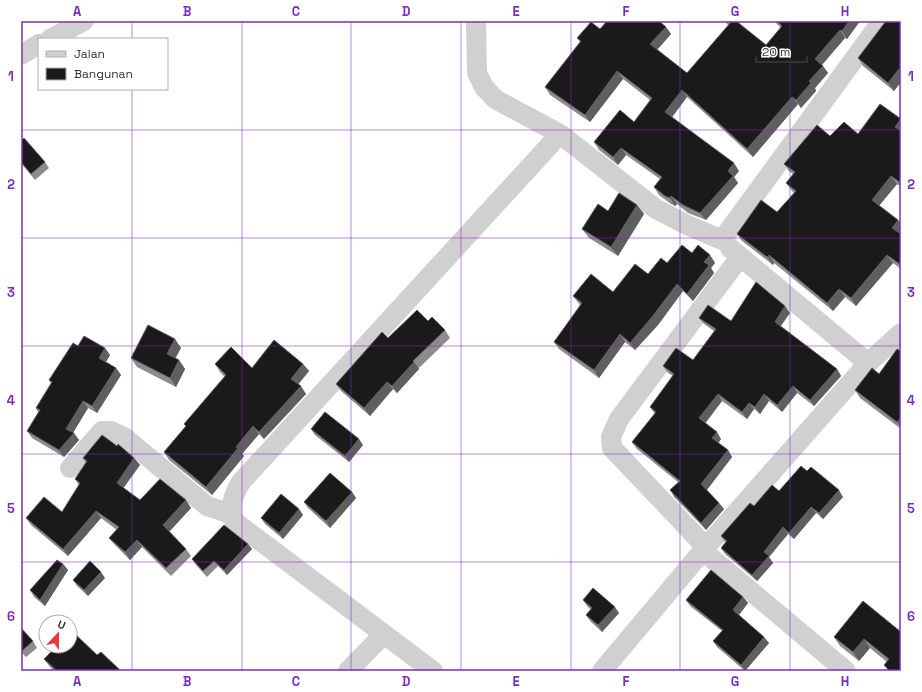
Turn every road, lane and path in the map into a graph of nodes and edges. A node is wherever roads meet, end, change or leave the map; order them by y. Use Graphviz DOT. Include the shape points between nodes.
graph roads {
  1 [pos="84,21"];
  2 [pos="476,21"];
  3 [pos="882,21"];
  4 [pos="52,38"];
  5 [pos="38,45"];
  6 [pos="21,55"];
  7 [pos="560,134"];
  8 [pos="722,240"];
  9 [pos="740,257"];
  10 [pos="901,333"];
  11 [pos="868,364"];
  12 [pos="70,468"];
  13 [pos="231,514"];
  14 [pos="704,549"];
  15 [pos="384,634"];
  16 [pos="348,671"];
  17 [pos="433,671"];
  18 [pos="602,671"];
  19 [pos="846,671"];
  1 -- 4 [label="street"];
  2 -- 7 [label="street" via="477,73 484,87 495,99"];
  3 -- 8 [label="street"];
  5 -- 6 [label="street"];
  7 -- 8 [label="street" via="656,210"];
  7 -- 13 [label="street" via="241,482 236,490"];
  8 -- 9 [label="street"];
  9 -- 11 [label="street"];
  9 -- 14 [label="street" via="620,419 611,437 612,448"];
  10 -- 11 [label="street"];
  11 -- 14 [label="street"];
  12 -- 13 [label="street" via="102,431 111,431 124,437 207,506"];
  13 -- 15 [label="street" via="235,522"];
  14 -- 18 [label="street"];
  14 -- 19 [label="street"];
  15 -- 16 [label="street"];
  15 -- 17 [label="street"];
}
